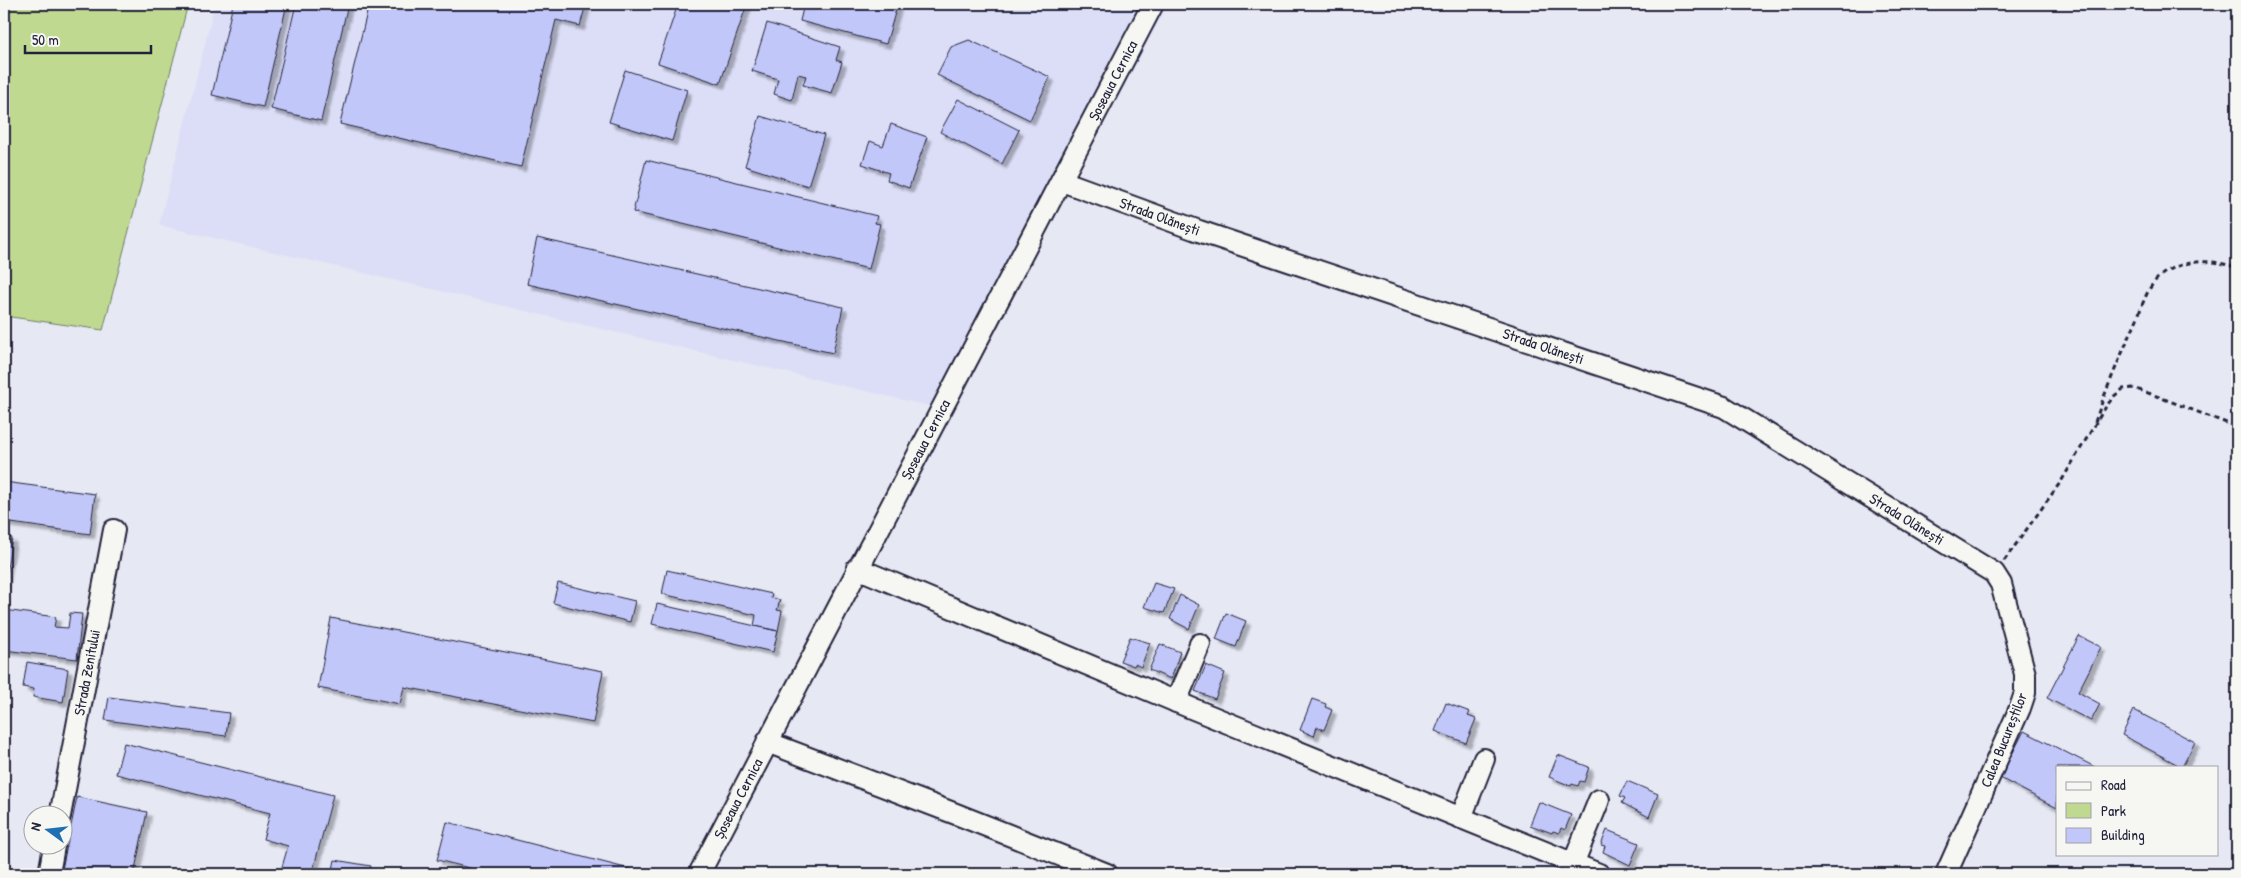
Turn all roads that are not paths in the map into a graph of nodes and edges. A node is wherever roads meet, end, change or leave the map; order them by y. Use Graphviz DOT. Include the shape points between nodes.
graph roads {
  1 [pos="1153,4"];
  2 [pos="1062,181"];
  3 [pos="114,530"];
  4 [pos="858,568"];
  5 [pos="1994,573"];
  6 [pos="1200,644"];
  7 [pos="1176,702"];
  8 [pos="767,742"];
  9 [pos="1484,759"];
  10 [pos="1599,800"];
  11 [pos="62,806"];
  12 [pos="1460,818"];
  13 [pos="52,856"];
  14 [pos="1573,864"];
  15 [pos="49,874"];
  16 [pos="699,874"];
  17 [pos="1107,874"];
  18 [pos="1599,874"];
  19 [pos="1946,874"];
  1 -- 2 [label="street, Șoseaua Cernica"];
  2 -- 4 [label="street, Șoseaua Cernica"];
  2 -- 5 [label="street, Strada Olănești" via="1199,231 1724,407"];
  3 -- 11 [label="street, Strada Zenitului"];
  4 -- 7 [label="street"];
  4 -- 8 [label="street, Șoseaua Cernica"];
  5 -- 19 [label="street, Calea Bucureștilor" via="2001,584 2022,665 2025,693"];
  6 -- 7 [label="street"];
  7 -- 12 [label="street"];
  8 -- 16 [label="street, Șoseaua Cernica"];
  8 -- 17 [label="street"];
  9 -- 12 [label="street"];
  10 -- 14 [label="street"];
  12 -- 14 [label="street"];
  13 -- 15 [label="street"];
  14 -- 18 [label="street"];
}
